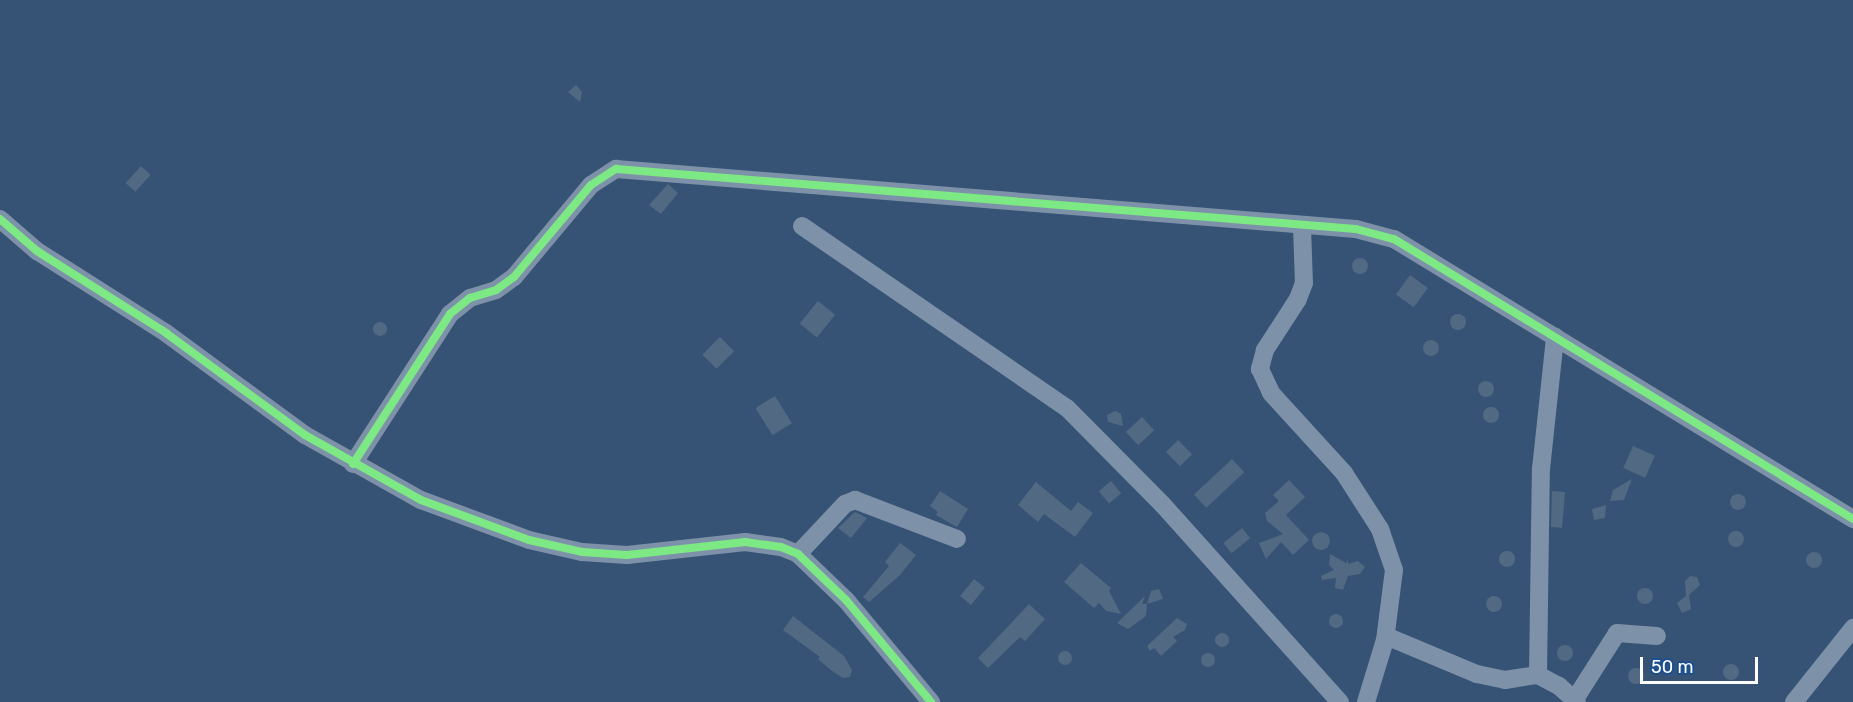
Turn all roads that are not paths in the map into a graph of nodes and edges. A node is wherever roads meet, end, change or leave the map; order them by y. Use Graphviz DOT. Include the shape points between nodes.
graph roads {
  1 [pos="0,219"];
  2 [pos="802,226"];
  3 [pos="1302,227"];
  4 [pos="1555,337"];
  5 [pos="353,464"];
  6 [pos="1853,519"];
  7 [pos="957,540"];
  8 [pos="798,554"];
  9 [pos="1853,628"];
  10 [pos="1386,636"];
  11 [pos="1658,636"];
  12 [pos="1538,675"];
  13 [pos="1576,701"];
  14 [pos="931,702"];
  15 [pos="1340,702"];
  16 [pos="1366,702"];
  17 [pos="1794,702"];
  1 -- 5 [label="street" via="37,251 158,327 288,423"];
  2 -- 15 [label="street" via="1067,408 1163,505"];
  3 -- 4 [label="street" via="1356,229 1394,239"];
  3 -- 5 [label="street" via="616,169 591,185 514,277 496,290 470,298 450,314"];
  3 -- 10 [label="street" via="1304,283 1265,350 1260,369 1271,393 1344,473 1380,529 1394,570"];
  4 -- 6 [label="street"];
  4 -- 12 [label="street" via="1541,469"];
  5 -- 8 [label="street" via="421,500 557,548 627,555 745,542 781,547"];
  7 -- 8 [label="street" via="855,500 845,504"];
  8 -- 14 [label="street" via="838,591"];
  9 -- 17 [label="street"];
  10 -- 12 [label="street" via="1476,674 1505,680"];
  10 -- 16 [label="street"];
  11 -- 13 [label="street" via="1617,633"];
  12 -- 13 [label="street"];
}
